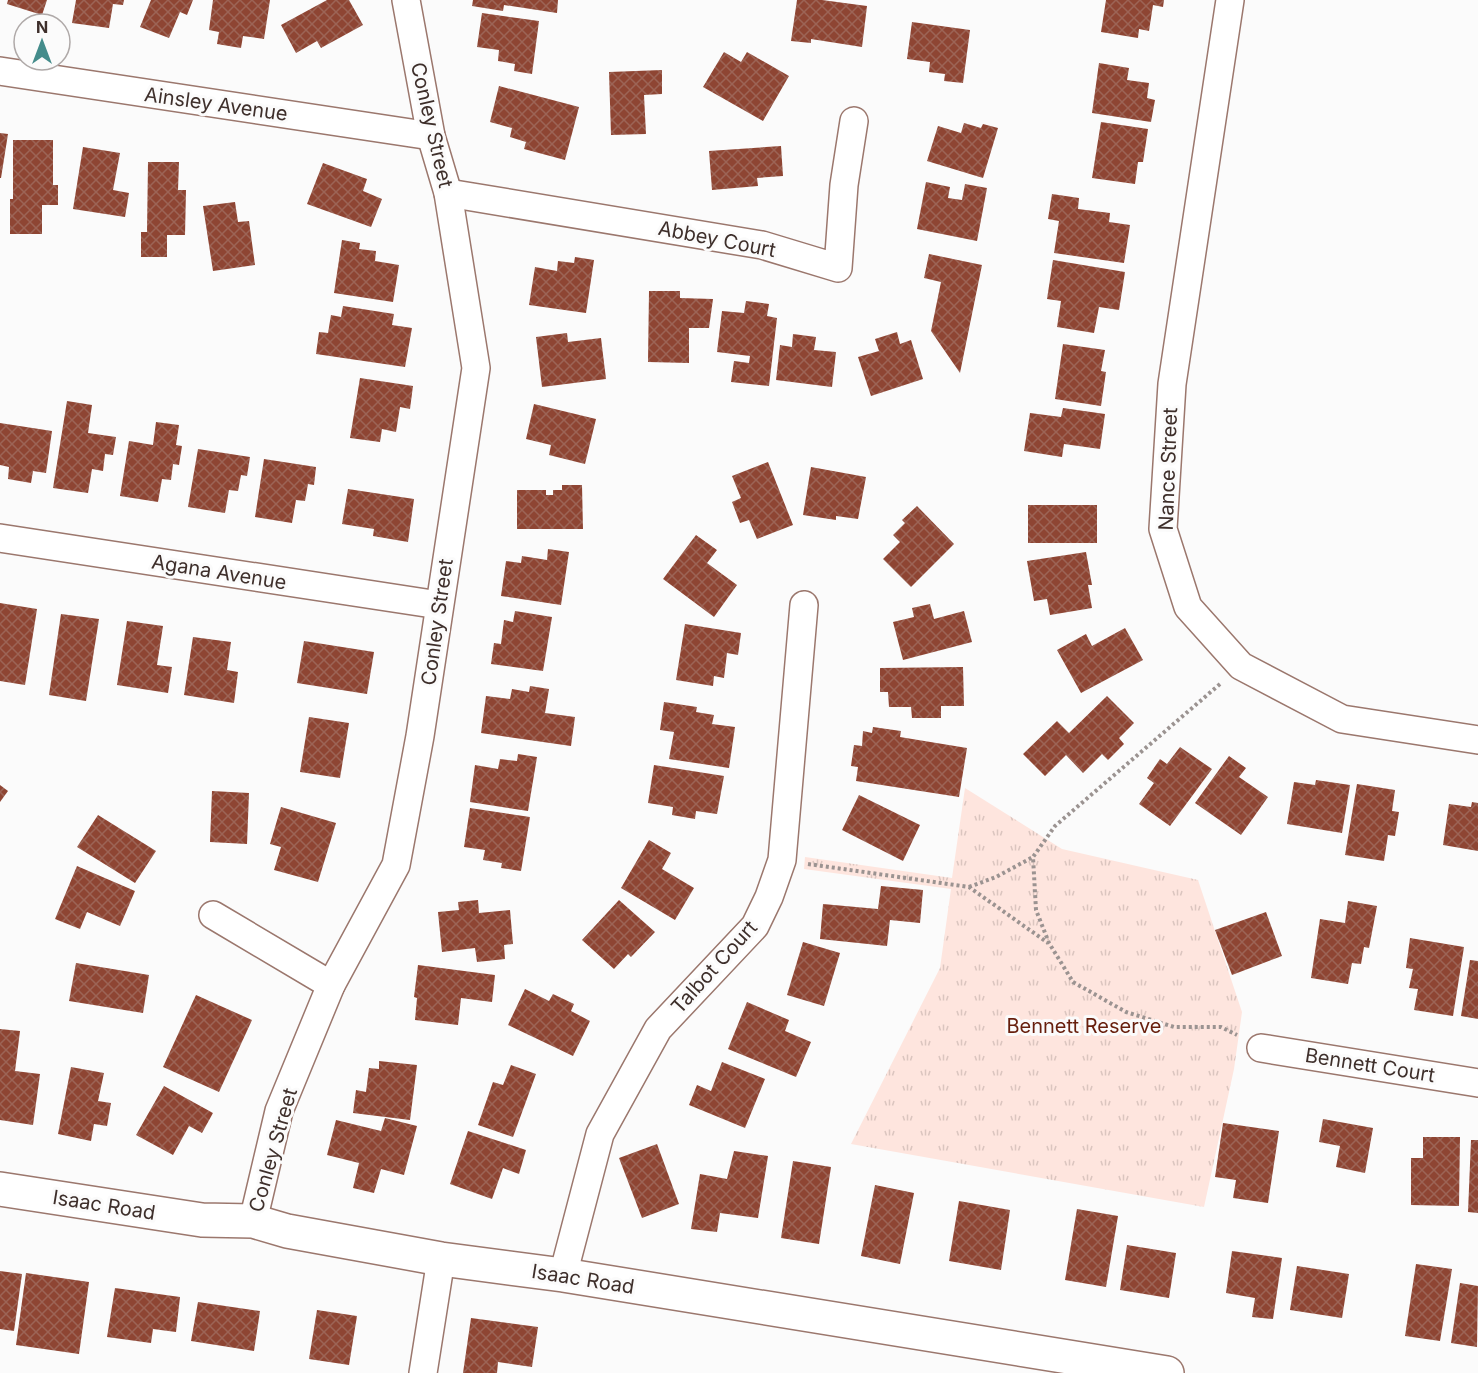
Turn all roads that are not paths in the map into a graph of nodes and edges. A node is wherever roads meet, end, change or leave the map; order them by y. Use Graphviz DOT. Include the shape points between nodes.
graph roads {
  1 [pos="406,0"];
  2 [pos="1230,0"];
  3 [pos="0,71"];
  4 [pos="854,121"];
  5 [pos="431,136"];
  6 [pos="448,193"];
  7 [pos="0,538"];
  8 [pos="439,605"];
  9 [pos="804,605"];
  10 [pos="1478,740"];
  11 [pos="213,915"];
  12 [pos="331,985"];
  13 [pos="1261,1048"];
  14 [pos="1478,1083"];
  15 [pos="0,1189"];
  16 [pos="253,1221"];
  17 [pos="441,1259"];
  18 [pos="563,1275"];
  19 [pos="423,1373"];
  20 [pos="1167,1373"];
  1 -- 5 [label="street, Conley Street"];
  2 -- 10 [label="street, Nance Street" via="1172,384 1162,529 1188,607 1241,666 1342,718"];
  3 -- 5 [label="street, Ainsley Avenue"];
  4 -- 6 [label="street, Abbey Court" via="844,185 838,268 762,245"];
  5 -- 6 [label="street, Conley Street"];
  6 -- 8 [label="street, Conley Street" via="476,368"];
  7 -- 8 [label="street, Agana Avenue"];
  8 -- 12 [label="street, Conley Street" via="396,865"];
  9 -- 18 [label="street, Talbot Court" via="782,860 769,897 754,926 658,1029 600,1134"];
  11 -- 12 [label="street"];
  12 -- 16 [label="street, Conley Street" via="279,1111"];
  13 -- 14 [label="street, Bennett Court"];
  15 -- 16 [label="street, Isaac Road" via="202,1220"];
  16 -- 17 [label="street, Isaac Road" via="287,1231"];
  17 -- 18 [label="street, Isaac Road"];
  17 -- 19 [label="street"];
  18 -- 20 [label="street, Isaac Road"];
}
